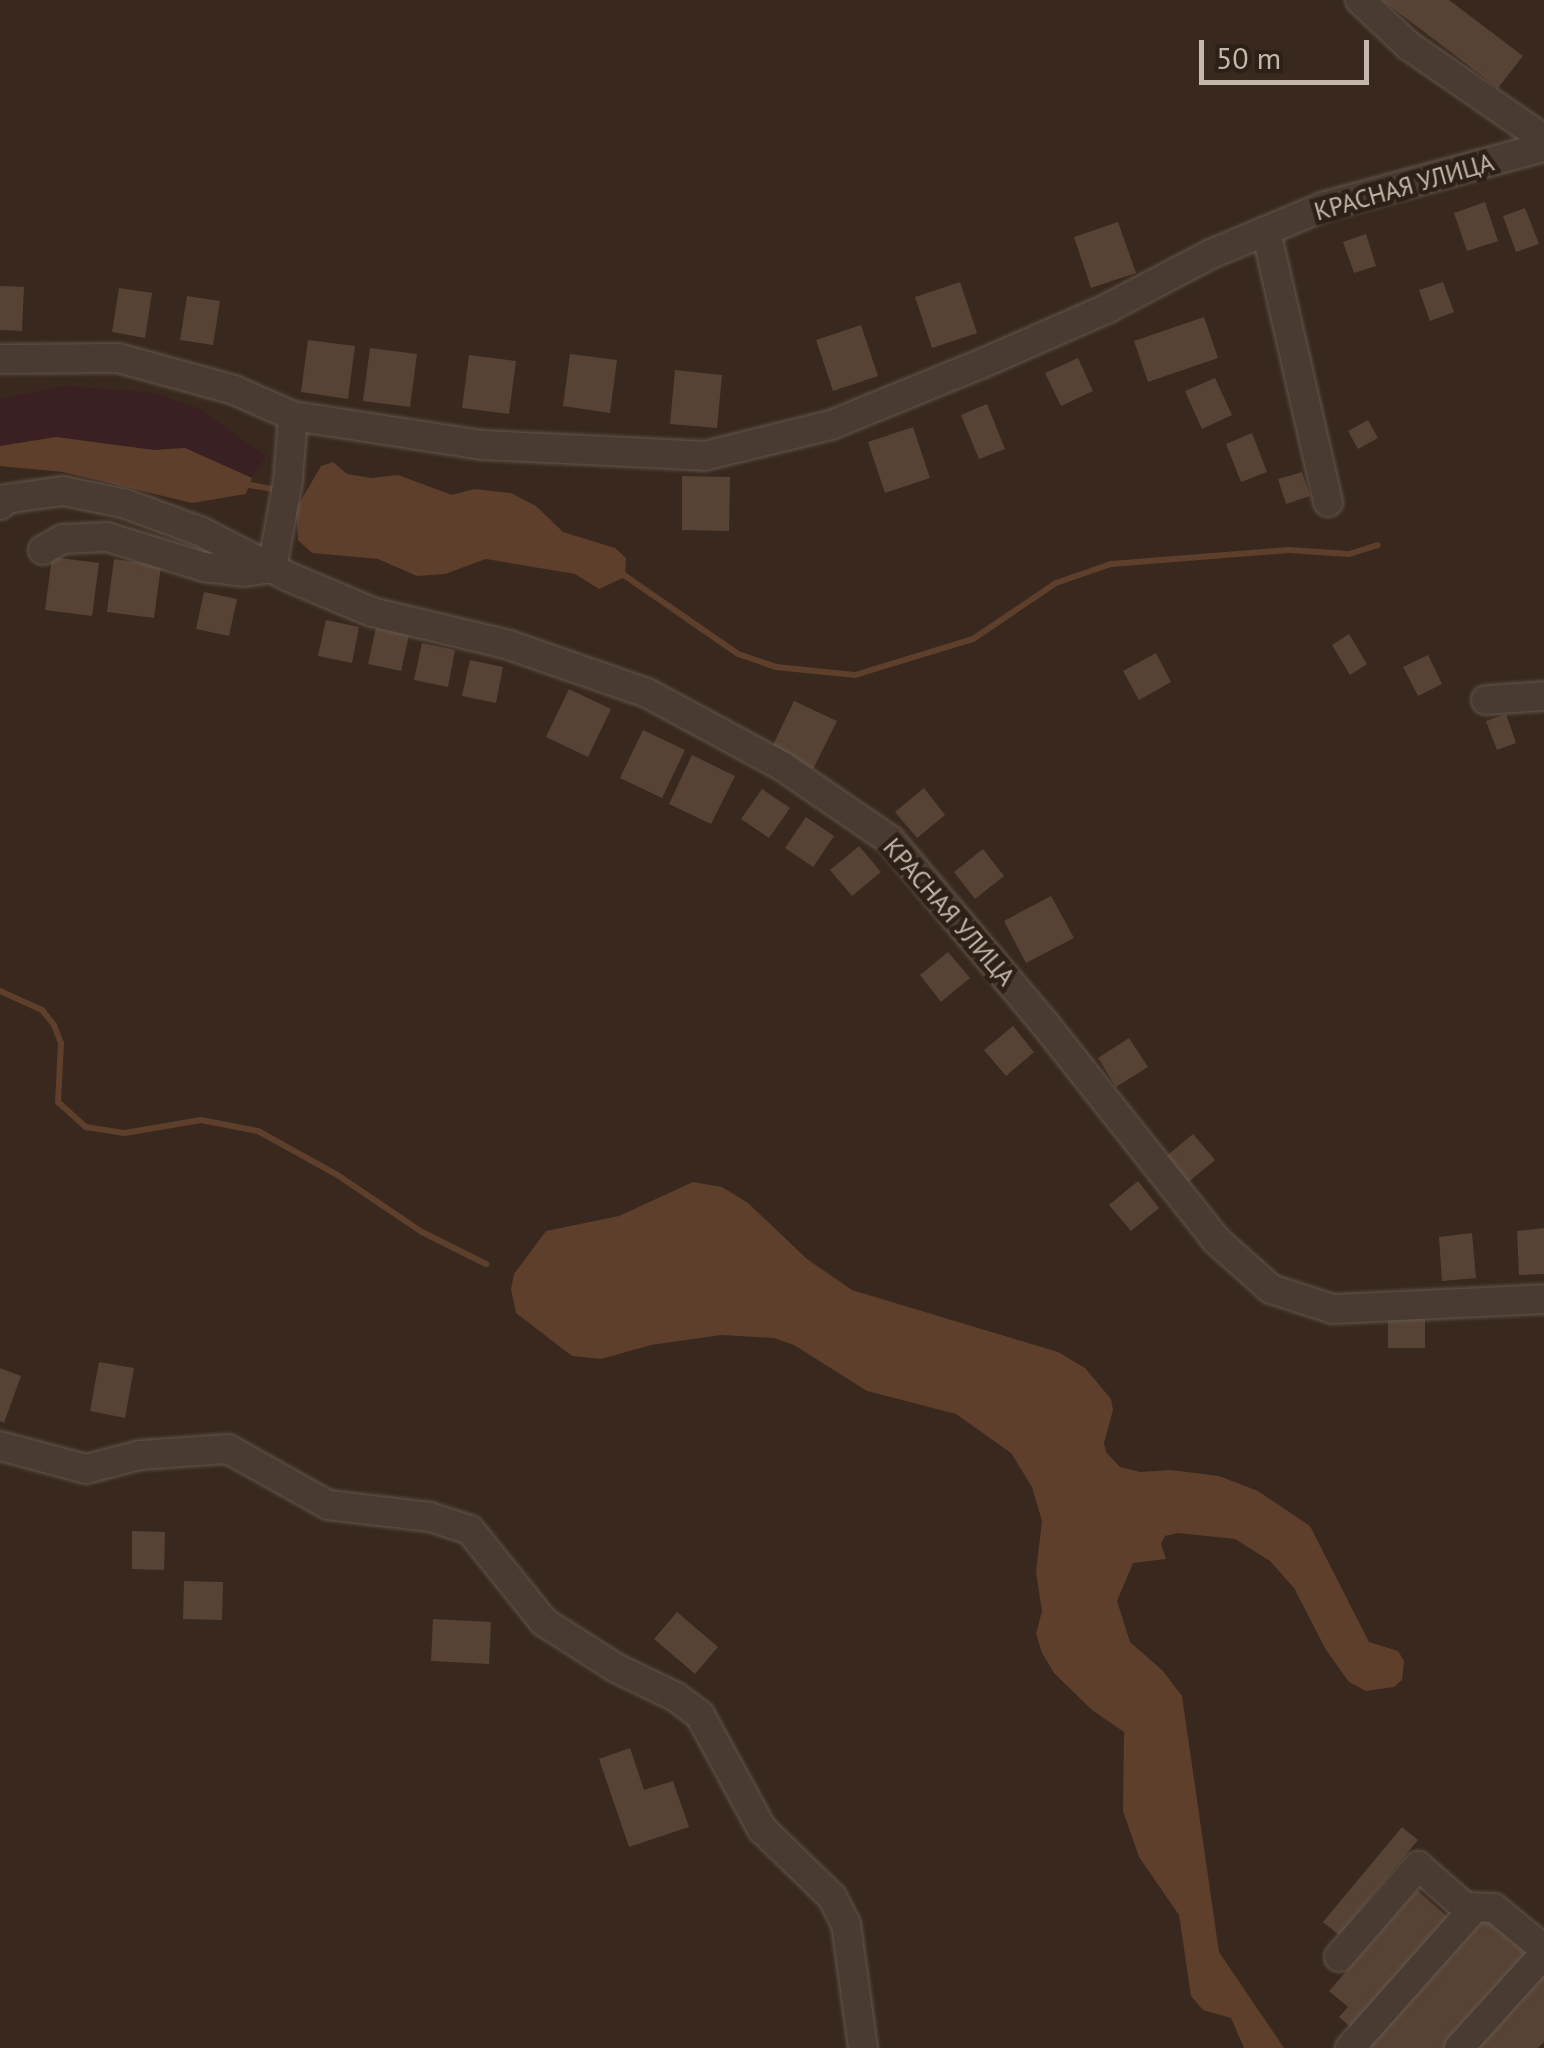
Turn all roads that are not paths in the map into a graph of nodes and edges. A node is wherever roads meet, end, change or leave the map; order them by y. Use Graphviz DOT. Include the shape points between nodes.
graph roads {
  1 [pos="1360,0"];
  2 [pos="1544,139"];
  3 [pos="1544,147"];
  4 [pos="1266,231"];
  5 [pos="0,359"];
  6 [pos="293,416"];
  7 [pos="1328,502"];
  8 [pos="0,504"];
  9 [pos="43,550"];
  10 [pos="272,568"];
  11 [pos="1544,696"];
  12 [pos="1486,700"];
  13 [pos="1544,1298"];
  14 [pos="0,1446"];
  15 [pos="1475,1907"];
  16 [pos="1544,1951"];
  17 [pos="1339,1957"];
  18 [pos="863,2048"];
  19 [pos="1350,2048"];
  20 [pos="1459,2048"];
  1 -- 2 [label="street" via="1409,46"];
  3 -- 4 [label="street, КРАСНАЯ УЛИЦА" via="1324,206"];
  4 -- 6 [label="street, КРАСНАЯ УЛИЦА" via="1108,308 831,425 704,456 484,446"];
  4 -- 7 [label="street"];
  5 -- 6 [label="street, КРАСНАЯ УЛИЦА" via="118,358 234,390"];
  6 -- 10 [label="street"];
  8 -- 10 [label="street, КРАСНАЯ УЛИЦА" via="63,492 123,503 200,531"];
  9 -- 10 [label="street" via="62,538 107,537 204,567"];
  10 -- 13 [label="street, КРАСНАЯ УЛИЦА" via="372,612 510,645 648,693 782,766 890,840 1216,1240 1271,1289 1333,1309"];
  11 -- 12 [label="street"];
  14 -- 18 [label="street" via="86,1468 228,1449 328,1505 430,1517 470,1530 544,1622 700,1715 762,1828 832,1897 846,1924"];
  15 -- 16 [label="street" via="1494,1908"];
  15 -- 17 [label="street" via="1465,1906 1418,1866"];
  15 -- 19 [label="street"];
  16 -- 20 [label="street"];
}
